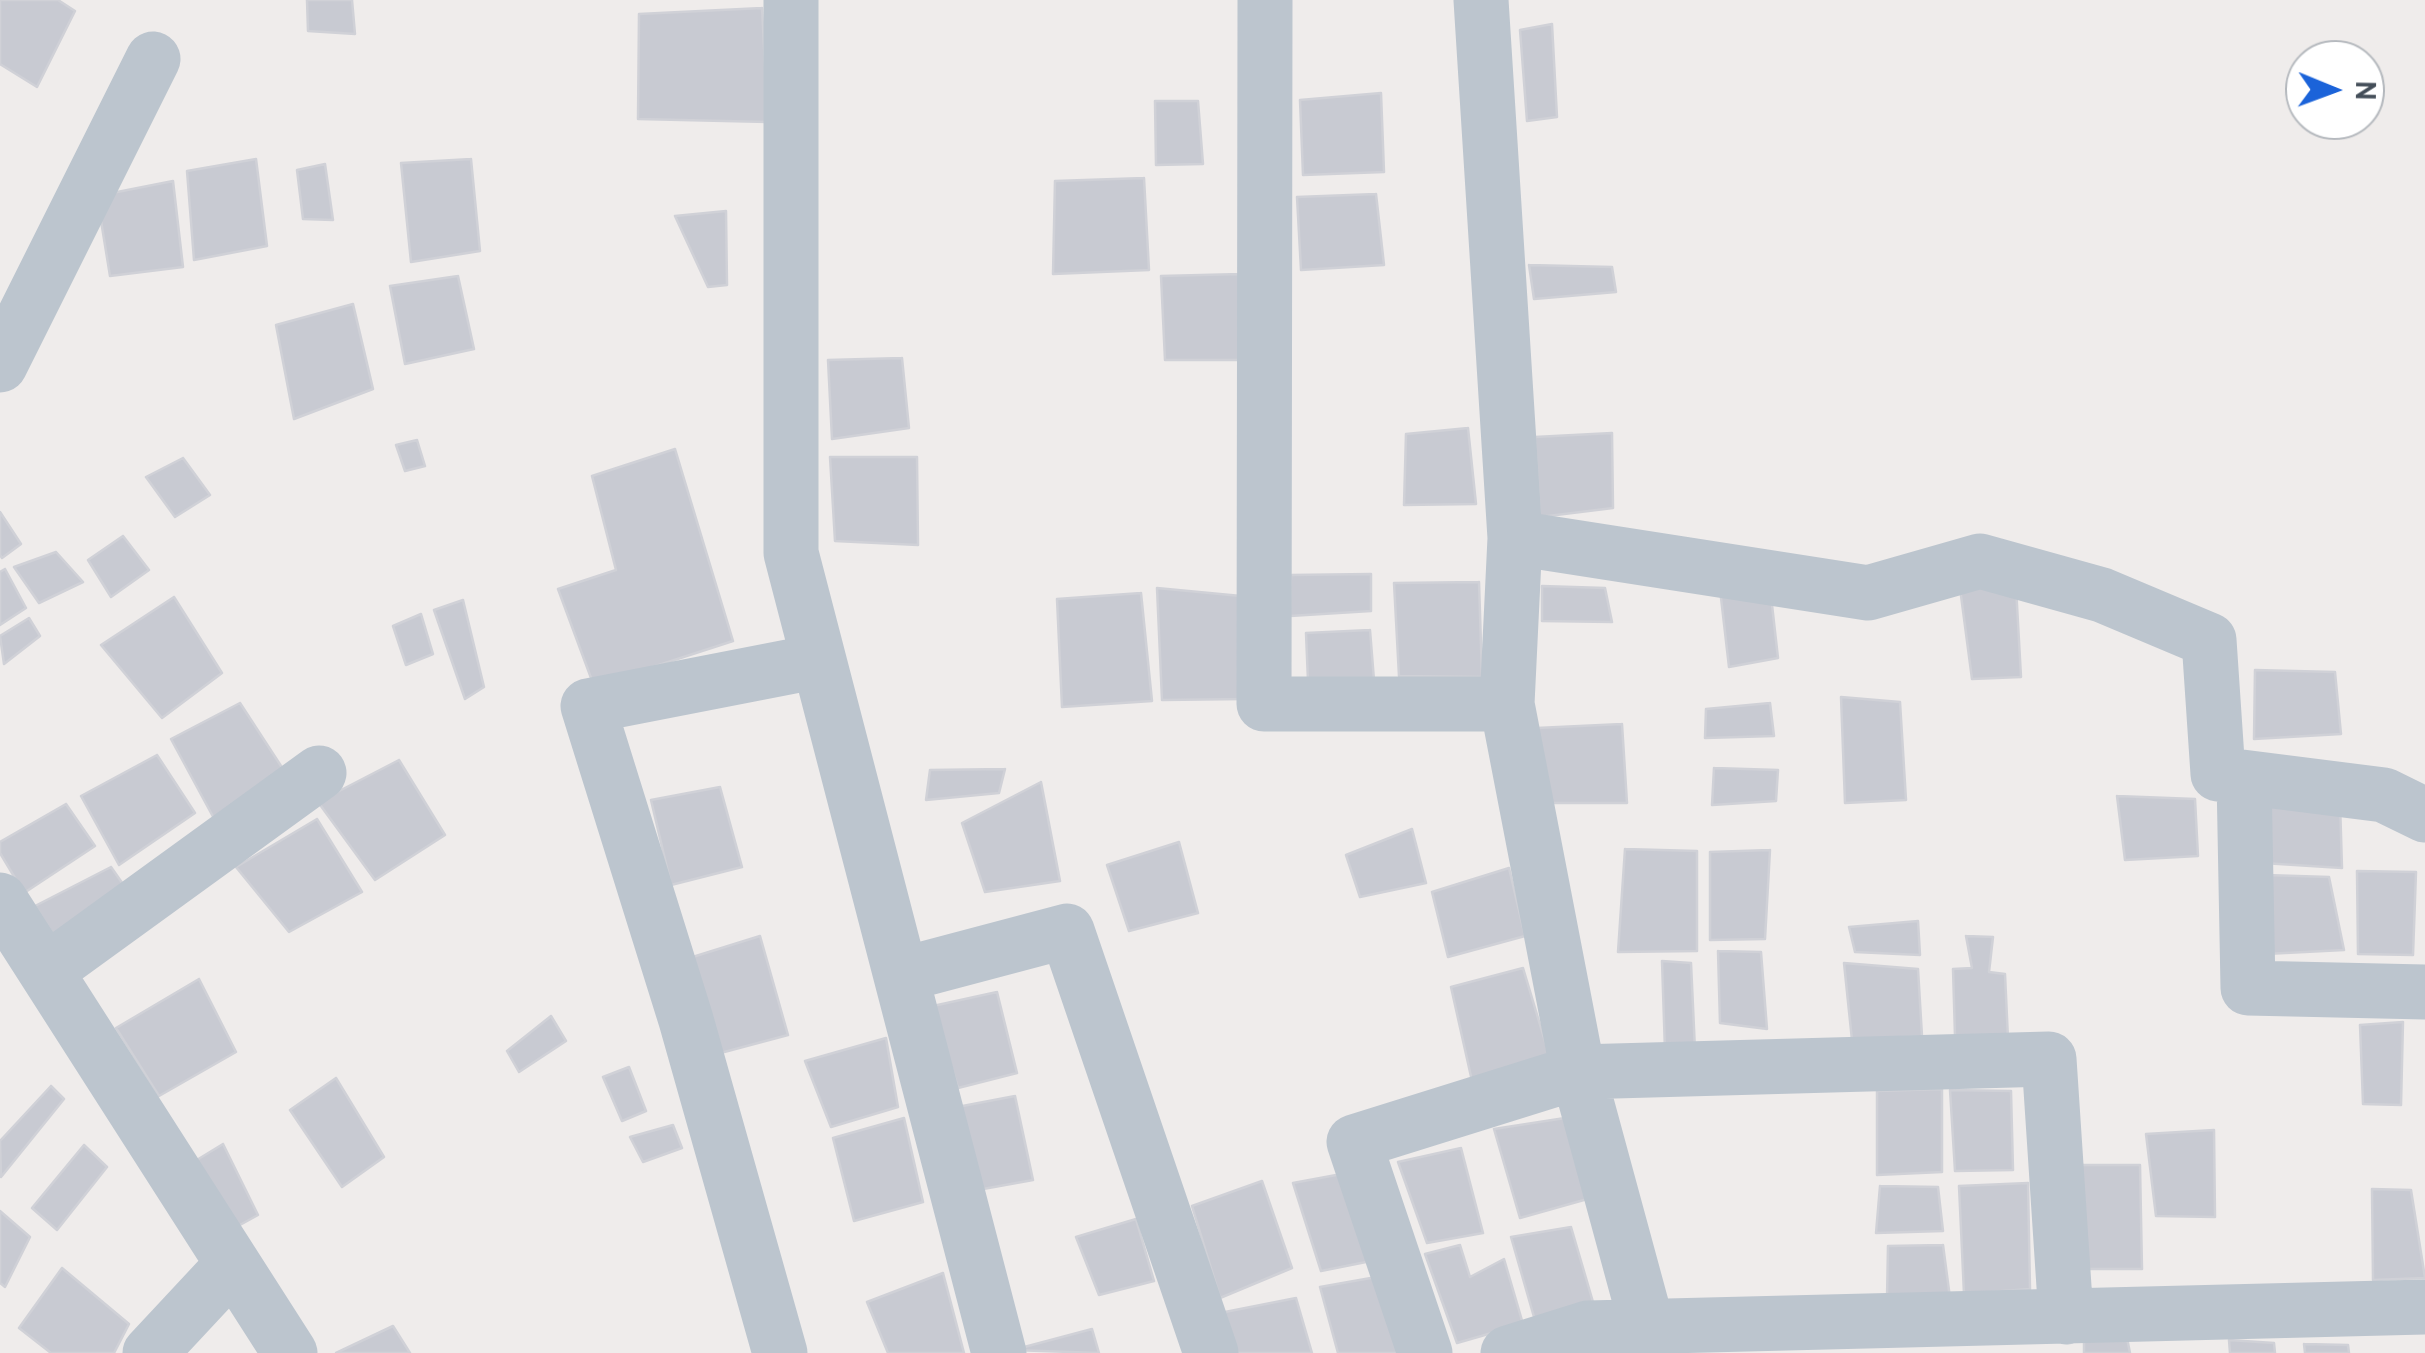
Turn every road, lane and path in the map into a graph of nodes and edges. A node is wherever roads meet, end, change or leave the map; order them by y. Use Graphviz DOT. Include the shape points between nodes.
graph roads {
  1 [pos="791,0"];
  2 [pos="1265,0"];
  3 [pos="1480,0"];
  4 [pos="153,59"];
  5 [pos="0,365"];
  6 [pos="1515,538"];
  7 [pos="819,661"];
  8 [pos="1507,704"];
  9 [pos="320,773"];
  10 [pos="2244,778"];
  11 [pos="2425,814"];
  12 [pos="0,900"];
  13 [pos="46,971"];
  14 [pos="900,975"];
  15 [pos="2425,992"];
  16 [pos="1578,1072"];
  17 [pos="233,1264"];
  18 [pos="2425,1307"];
  19 [pos="2066,1317"];
  20 [pos="1647,1326"];
  21 [pos="150,1353"];
  22 [pos="290,1353"];
  23 [pos="780,1353"];
  24 [pos="999,1353"];
  25 [pos="1211,1353"];
  26 [pos="1424,1353"];
  27 [pos="1508,1353"];
  1 -- 7 [label="street" via="791,552"];
  2 -- 8 [label="street" via="1264,704"];
  3 -- 6 [label="street"];
  4 -- 5 [label="street"];
  6 -- 8 [label="street"];
  6 -- 10 [label="street" via="1868,593 1980,562 2102,595 2209,640 2218,774"];
  7 -- 14 [label="street"];
  7 -- 23 [label="street" via="588,706"];
  8 -- 16 [label="street"];
  9 -- 13 [label="street"];
  10 -- 11 [label="street" via="2384,795"];
  10 -- 15 [label="street" via="2248,988"];
  12 -- 13 [label="street"];
  13 -- 17 [label="street"];
  14 -- 24 [label="street"];
  14 -- 25 [label="street" via="1067,931"];
  16 -- 19 [label="street" via="2049,1059"];
  16 -- 20 [label="street"];
  16 -- 26 [label="street" via="1354,1142"];
  17 -- 21 [label="street"];
  17 -- 22 [label="street"];
  18 -- 19 [label="street"];
  19 -- 20 [label="street"];
  20 -- 27 [label="street" via="1588,1328"];
}
